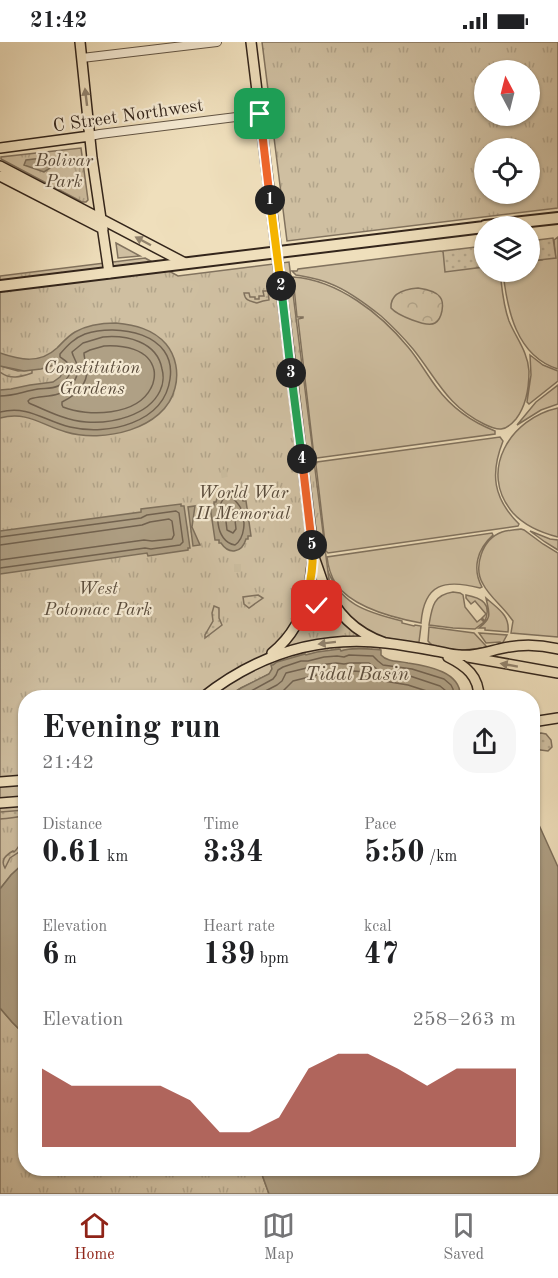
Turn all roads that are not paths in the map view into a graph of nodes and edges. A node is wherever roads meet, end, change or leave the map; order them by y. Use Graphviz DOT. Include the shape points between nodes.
graph roads {
  1 [pos="80,42"];
  2 [pos="217,42"];
  3 [pos="251,42"];
  4 [pos="82,58"];
  5 [pos="260,114"];
  6 [pos="90,136"];
  7 [pos="0,148"];
  8 [pos="0,166"];
  9 [pos="0,176"];
  10 [pos="558,218"];
  11 [pos="540,220"];
  12 [pos="102,224"];
  13 [pos="474,227"];
  14 [pos="277,252"];
  15 [pos="185,263"];
  16 [pos="109,273"];
  17 [pos="0,286"];
  18 [pos="314,557"];
  19 [pos="340,611"];
  20 [pos="300,617"];
  21 [pos="386,643"];
  22 [pos="558,649"];
  23 [pos="433,650"];
  24 [pos="460,656"];
  25 [pos="263,660"];
  26 [pos="558,673"];
  27 [pos="213,690"];
  28 [pos="478,690"];
  29 [pos="558,718"];
  30 [pos="540,721"];
  31 [pos="540,723"];
  32 [pos="558,723"];
  33 [pos="18,781"];
  34 [pos="0,782"];
  35 [pos="18,802"];
  36 [pos="0,803"];
  1 -- 4 [label="main road"];
  2 -- 4 [label="street"];
  3 -- 5 [label="main road"];
  6 -- 4 [label="main road, one-way"];
  5 -- 6 [label="street, C Street Northwest"];
  5 -- 14 [label="main road"];
  6 -- 7 [label="main road, C Street Northwest"];
  6 -- 12 [label="main road"];
  8 -- 12 [label="main road"];
  9 -- 12 [label="main road"];
  10 -- 11 [label="highway"];
  15 -- 12 [label="main road, one-way"];
  12 -- 16 [label="main road"];
  13 -- 14 [label="highway"];
  14 -- 15 [label="highway"];
  14 -- 18 [label="main road"];
  15 -- 16 [label="highway"];
  16 -- 17 [label="highway"];
  18 -- 19 [label="main road" via="327,591"];
  18 -- 20 [label="main road" via="308,596"];
  19 -- 20 [label="main road" via="322,605"];
  19 -- 21 [label="main road" via="361,632"];
  20 -- 25 [label="main road" via="286,640"];
  21 -- 23 [label="main road"];
  21 -- 25 [label="main road, one-way" via="325,644"];
  22 -- 24 [label="main road" via="523,645"];
  23 -- 24 [label="main road"];
  23 -- 28 [label="main road" via="470,671"];
  26 -- 24 [label="main road, one-way"];
  25 -- 27 [label="main road"];
  29 -- 30 [label="main road"];
  31 -- 32 [label="main road"];
  33 -- 34 [label="main road"];
  35 -- 36 [label="main road"];
}
